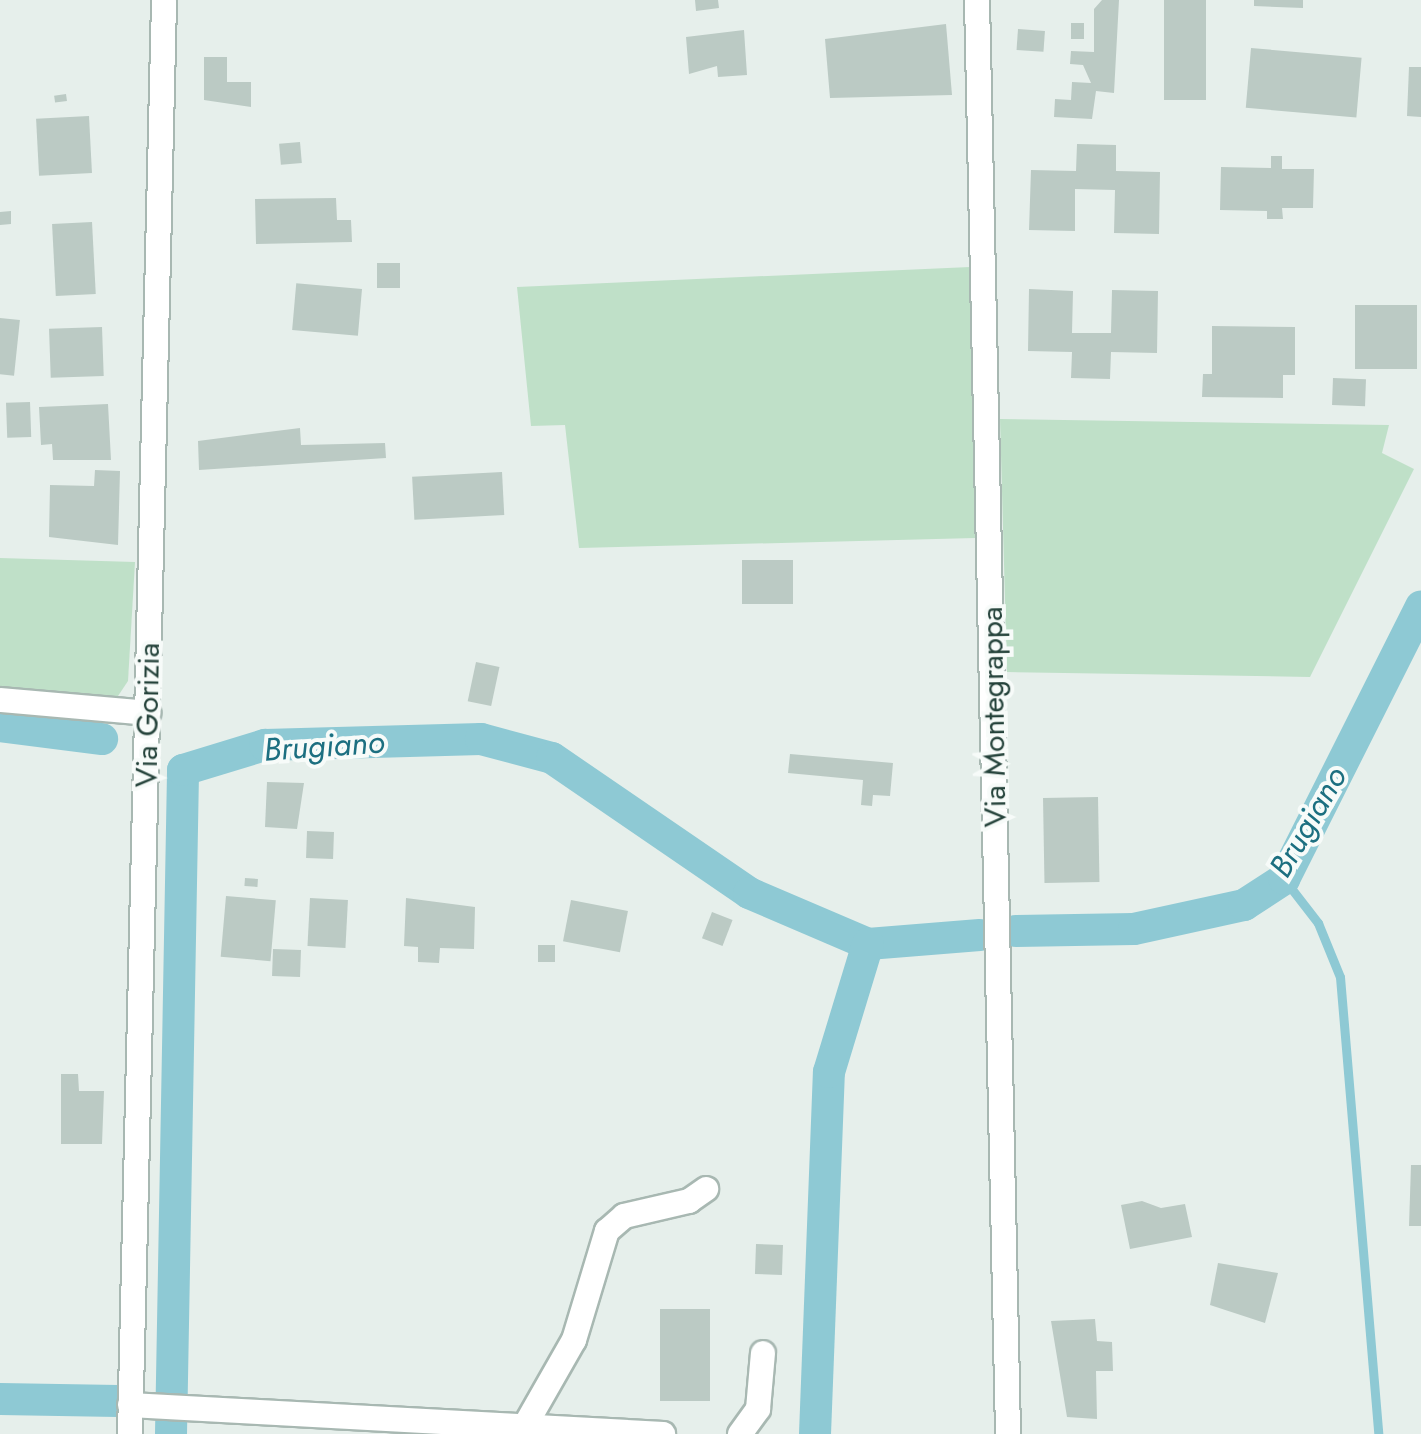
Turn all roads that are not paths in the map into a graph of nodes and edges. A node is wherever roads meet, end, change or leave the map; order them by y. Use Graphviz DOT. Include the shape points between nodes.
graph roads {
  1 [pos="164,0"];
  2 [pos="977,0"];
  3 [pos="0,700"];
  4 [pos="148,713"];
  5 [pos="706,1189"];
  6 [pos="763,1353"];
  7 [pos="142,1405"];
  8 [pos="532,1428"];
  9 [pos="130,1434"];
  10 [pos="663,1434"];
  11 [pos="740,1434"];
  12 [pos="1008,1434"];
  1 -- 4 [label="street, Via Gorizia" via="161,152 155,157"];
  2 -- 12 [label="street, Via Montegrappa"];
  3 -- 4 [label="street"];
  4 -- 7 [label="street, Via Gorizia"];
  5 -- 8 [label="street" via="689,1201 624,1216 607,1231 574,1340"];
  6 -- 11 [label="street" via="758,1409"];
  7 -- 8 [label="street"];
  7 -- 9 [label="street, Via Gorizia"];
  8 -- 10 [label="street"];
}
